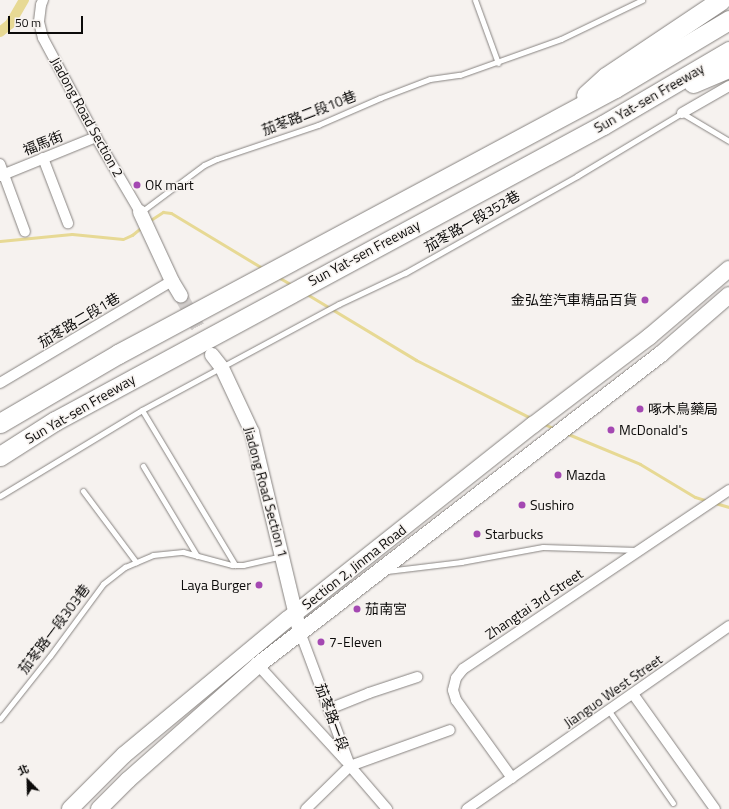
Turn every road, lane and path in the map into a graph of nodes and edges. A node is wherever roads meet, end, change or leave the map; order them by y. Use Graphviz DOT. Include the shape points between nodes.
graph roads {
  1 [pos="43,0"];
  2 [pos="475,0"];
  3 [pos="642,0"];
  4 [pos="721,0"];
  5 [pos="729,20"];
  6 [pos="729,51"];
  7 [pos="498,63"];
  8 [pos="729,68"];
  9 [pos="729,86"];
  10 [pos="638,106"];
  11 [pos="682,113"];
  12 [pos="562,117"];
  13 [pos="96,137"];
  14 [pos="729,141"];
  15 [pos="43,158"];
  16 [pos="0,164"];
  17 [pos="2,175"];
  18 [pos="144,220"];
  19 [pos="68,223"];
  20 [pos="25,232"];
  21 [pos="727,273"];
  22 [pos="172,281"];
  23 [pos="181,296"];
  24 [pos="729,296"];
  25 [pos="212,355"];
  26 [pos="222,368"];
  27 [pos="0,383"];
  28 [pos="142,410"];
  29 [pos="0,424"];
  30 [pos="0,456"];
  31 [pos="143,466"];
  32 [pos="729,490"];
  33 [pos="83,491"];
  34 [pos="0,496"];
  35 [pos="639,550"];
  36 [pos="197,556"];
  37 [pos="283,556"];
  38 [pos="136,562"];
  39 [pos="235,565"];
  40 [pos="376,573"];
  41 [pos="295,614"];
  42 [pos="729,626"];
  43 [pos="300,632"];
  44 [pos="258,666"];
  45 [pos="417,677"];
  46 [pos="633,694"];
  47 [pos="329,709"];
  48 [pos="609,710"];
  49 [pos="0,719"];
  50 [pos="450,730"];
  51 [pos="350,766"];
  52 [pos="512,778"];
  53 [pos="673,803"];
  54 [pos="386,808"];
  55 [pos="70,809"];
  56 [pos="99,809"];
  57 [pos="306,809"];
  58 [pos="467,809"];
  59 [pos="715,809"];
  1 -- 13 [label="street, Jiadong Road Section 2" via="40,5 40,22 43,38"];
  2 -- 7 [label="lane"];
  3 -- 7 [label="lane, 茄苳路二段10巷" via="561,39"];
  4 -- 12 [label="highway" via="606,78"];
  5 -- 12 [label="highway, Sun Yat-sen Freeway"];
  6 -- 10 [label="highway, Sun Yat-sen Freeway"];
  7 -- 18 [label="lane, 茄苳路二段10巷" via="460,75 430,79 318,125 217,158 204,165"];
  8 -- 10 [label="highway"];
  9 -- 11 [label="street"];
  10 -- 30 [label="highway, Sun Yat-sen Freeway" via="55,421"];
  11 -- 14 [label="lane"];
  11 -- 26 [label="lane, 茄苳路一段352巷" via="577,176 405,273 339,304"];
  12 -- 29 [label="highway, Sun Yat-sen Freeway" via="118,354"];
  13 -- 15 [label="street, 福馬街"];
  13 -- 18 [label="street, Jiadong Road Section 2"];
  15 -- 17 [label="street, 福馬街"];
  15 -- 19 [label="street"];
  16 -- 17 [label="street"];
  17 -- 20 [label="street"];
  18 -- 22 [label="street, Jiadong Road Section 2"];
  21 -- 24 [label="street"];
  21 -- 41 [label="main road, Section 2, Jinma Road"];
  22 -- 23 [label="street, Jiadong Road Section 2"];
  22 -- 27 [label="street, 茄苳路二段1巷"];
  24 -- 40 [label="main road, Section 2, Jinma Road" via="661,354"];
  25 -- 26 [label="street, Jiadong Road Section 1"];
  26 -- 28 [label="lane, 茄苳路一段352巷"];
  26 -- 37 [label="street, Jiadong Road Section 1" via="252,432"];
  28 -- 34 [label="lane, 茄苳路一段352巷"];
  28 -- 39 [label="lane"];
  31 -- 36 [label="lane"];
  32 -- 35 [label="street, Zhangtai 3rd Street"];
  33 -- 38 [label="lane"];
  35 -- 40 [label="lane" via="543,547 461,562"];
  35 -- 52 [label="street, Zhangtai 3rd Street" via="463,669 456,678 453,690 456,700"];
  36 -- 38 [label="lane, 茄苳路一段303巷" via="183,552 153,555"];
  36 -- 39 [label="lane, 茄苳路一段303巷"];
  37 -- 39 [label="lane, 茄苳路一段303巷"];
  37 -- 41 [label="street, Jiadong Road Section 1"];
  38 -- 49 [label="lane, 茄苳路一段303巷" via="103,584"];
  40 -- 43 [label="main road, Section 2, Jinma Road"];
  41 -- 43 [label="street, 茄苳路一段"];
  41 -- 55 [label="main road, Section 2, Jinma Road" via="124,755"];
  42 -- 46 [label="street, Jianguo West Street"];
  43 -- 44 [label="main road, Section 2, Jinma Road"];
  43 -- 47 [label="street, 茄苳路一段"];
  44 -- 51 [label="street"];
  44 -- 56 [label="main road, Section 2, Jinma Road" via="128,780"];
  45 -- 47 [label="street"];
  46 -- 48 [label="street, Jianguo West Street"];
  46 -- 59 [label="street"];
  47 -- 51 [label="street, 茄苳路一段"];
  48 -- 52 [label="street, Jianguo West Street"];
  48 -- 53 [label="lane"];
  50 -- 51 [label="street"];
  51 -- 54 [label="street, 茄苳路一段"];
  51 -- 57 [label="street"];
  52 -- 58 [label="street, Jianguo West Street"];
}
